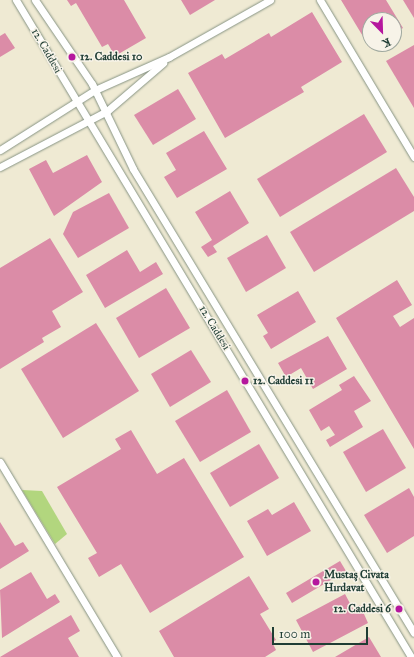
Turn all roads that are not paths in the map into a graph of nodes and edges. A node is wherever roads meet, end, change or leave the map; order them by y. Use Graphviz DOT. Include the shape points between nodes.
graph roads {
  1 [pos="16,0"];
  2 [pos="35,0"];
  3 [pos="270,0"];
  4 [pos="320,0"];
  5 [pos="169,57"];
  6 [pos="95,90"];
  7 [pos="75,101"];
  8 [pos="107,111"];
  9 [pos="88,122"];
  10 [pos="0,150"];
  11 [pos="414,157"];
  12 [pos="0,167"];
  13 [pos="0,462"];
  14 [pos="414,633"];
  15 [pos="117,657"];
  16 [pos="411,657"];
  1 -- 7 [label="street, 12. Caddesi"];
  2 -- 6 [label="street, 12. Caddesi"];
  3 -- 5 [label="street"];
  4 -- 11 [label="street"];
  5 -- 6 [label="street"];
  5 -- 8 [label="street"];
  6 -- 7 [label="street"];
  6 -- 8 [label="street, 12. Caddesi"];
  7 -- 9 [label="street, 12. Caddesi"];
  7 -- 10 [label="street"];
  8 -- 9 [label="street"];
  8 -- 14 [label="street, 12. Caddesi" via="133,169"];
  9 -- 12 [label="street"];
  9 -- 16 [label="street, 12. Caddesi"];
  13 -- 15 [label="street"];
}
